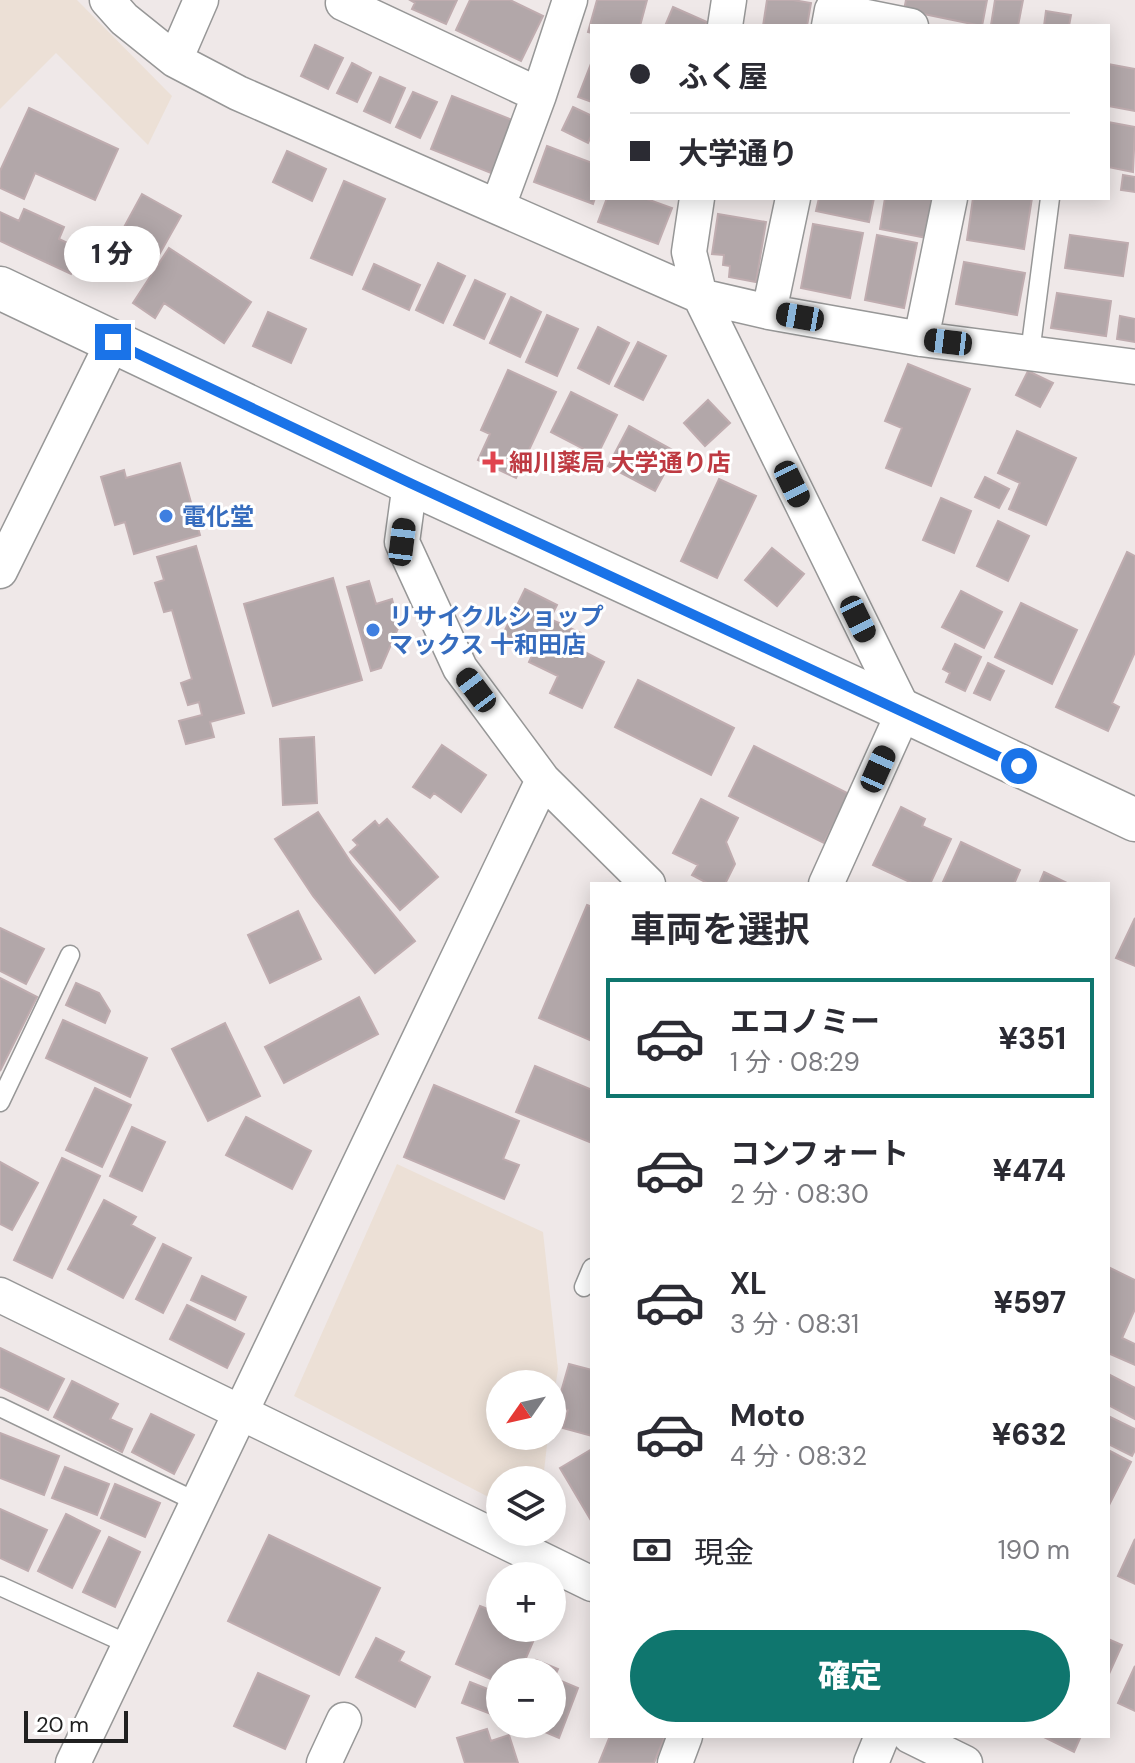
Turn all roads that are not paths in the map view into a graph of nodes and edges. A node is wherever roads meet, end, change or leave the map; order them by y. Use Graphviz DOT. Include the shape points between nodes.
graph roads {
  1 [pos="107,0"];
  2 [pos="201,0"];
  3 [pos="345,0"];
  4 [pos="570,0"];
  5 [pos="729,0"];
  6 [pos="725,24"];
  7 [pos="829,24"];
  8 [pos="901,24"];
  9 [pos="175,60"];
  10 [pos="539,95"];
  11 [pos="697,200"];
  12 [pos="793,200"];
  13 [pos="950,200"];
  14 [pos="1050,200"];
  15 [pos="498,206"];
  16 [pos="0,288"];
  17 [pos="700,296"];
  18 [pos="769,312"];
  19 [pos="921,339"];
  20 [pos="113,342"];
  21 [pos="1030,353"];
  22 [pos="1135,367"];
  23 [pos="410,483"];
  24 [pos="0,571"];
  25 [pos="904,711"];
  26 [pos="543,780"];
  27 [pos="1135,820"];
  28 [pos="646,882"];
  29 [pos="827,882"];
  30 [pos="70,955"];
  31 [pos="0,1102"];
  32 [pos="590,1273"];
  33 [pos="584,1287"];
  34 [pos="0,1295"];
  35 [pos="0,1407"];
  36 [pos="242,1413"];
  37 [pos="199,1503"];
  38 [pos="590,1583"];
  39 [pos="0,1586"];
  40 [pos="130,1645"];
  41 [pos="344,1720"];
  42 [pos="684,1738"];
  43 [pos="881,1738"];
  44 [pos="914,1738"];
  45 [pos="73,1763"];
  46 [pos="324,1763"];
  47 [pos="675,1763"];
  48 [pos="871,1763"];
  49 [pos="965,1763"];
  1 -- 9 [label="street"];
  2 -- 9 [label="street"];
  3 -- 10 [label="street"];
  4 -- 10 [label="street"];
  5 -- 6 [label="street"];
  7 -- 8 [label="street" via="832,10"];
  9 -- 15 [label="street" via="238,93"];
  10 -- 15 [label="street"];
  11 -- 17 [label="street" via="689,252"];
  12 -- 18 [label="street"];
  13 -- 19 [label="street"];
  14 -- 21 [label="lane"];
  15 -- 17 [label="street"];
  16 -- 20 [label="street"];
  17 -- 18 [label="street"];
  17 -- 25 [label="street"];
  18 -- 19 [label="street"];
  19 -- 21 [label="street"];
  20 -- 23 [label="street"];
  20 -- 24 [label="street"];
  21 -- 22 [label="street"];
  23 -- 25 [label="street"];
  23 -- 26 [label="street" via="402,542 460,668"];
  25 -- 27 [label="street"];
  25 -- 29 [label="street"];
  26 -- 28 [label="street"];
  26 -- 36 [label="street"];
  30 -- 31 [label="lane"];
  32 -- 33 [label="lane"];
  34 -- 36 [label="street"];
  35 -- 37 [label="lane"];
  36 -- 37 [label="street"];
  36 -- 38 [label="street"];
  37 -- 40 [label="street"];
  39 -- 40 [label="lane"];
  40 -- 45 [label="street"];
  41 -- 46 [label="street"];
  42 -- 47 [label="street"];
  43 -- 48 [label="street"];
  44 -- 49 [label="street"];
}
